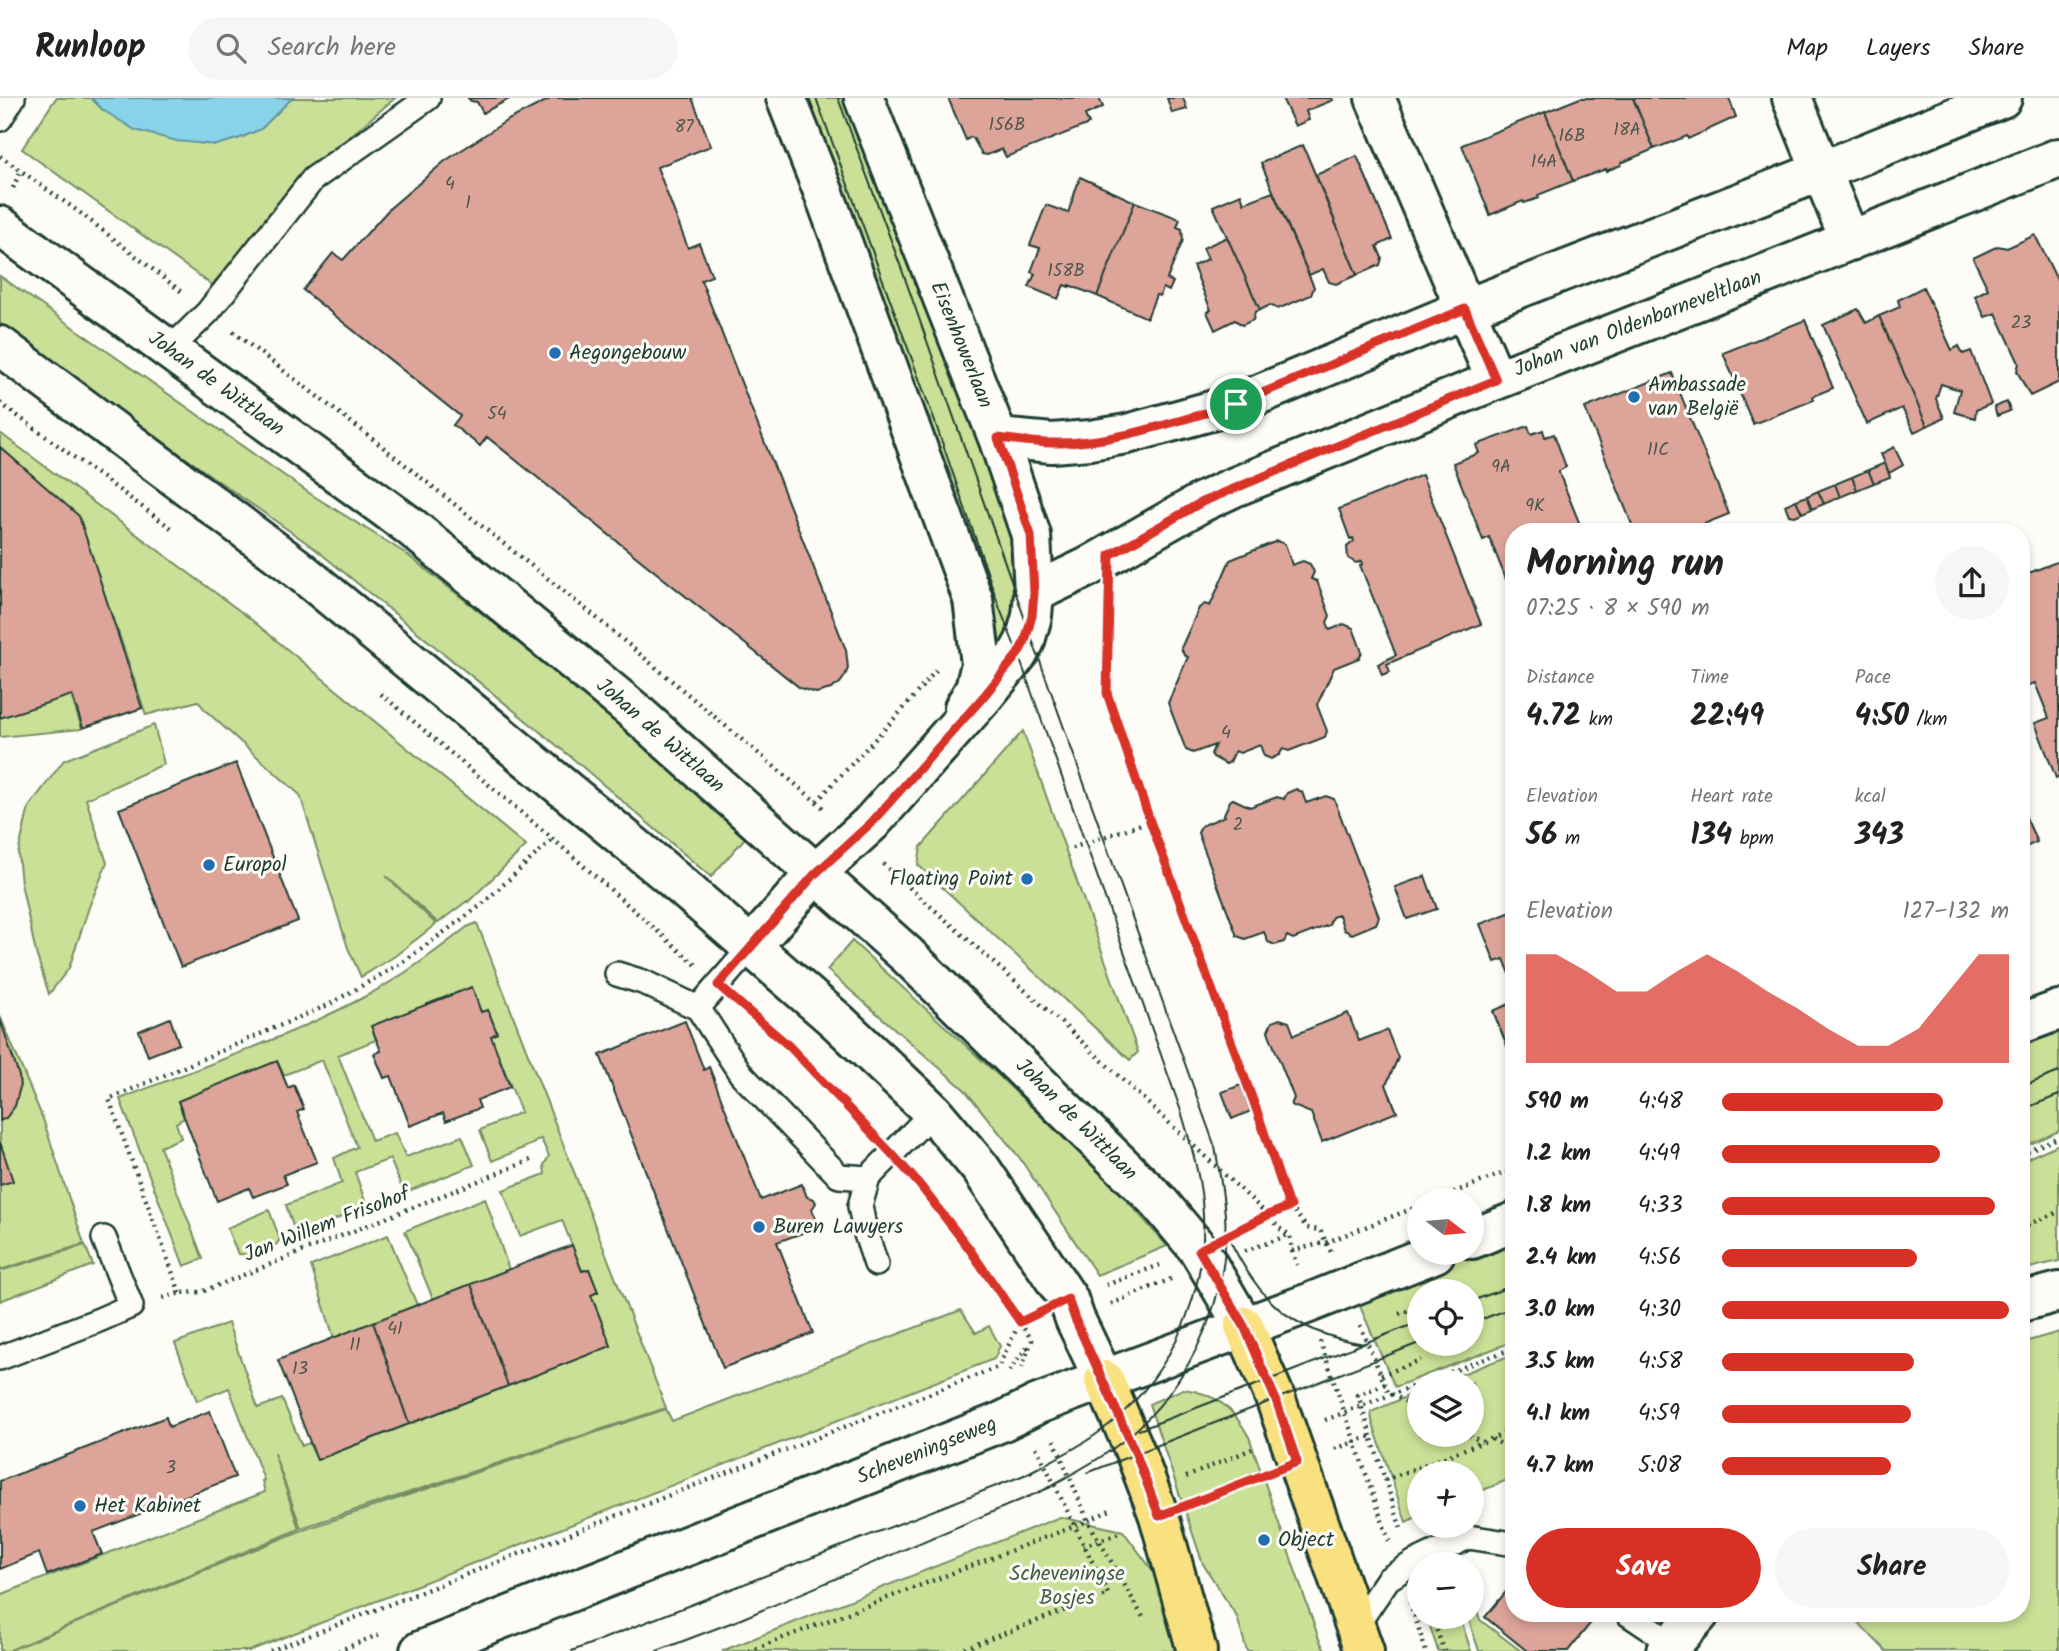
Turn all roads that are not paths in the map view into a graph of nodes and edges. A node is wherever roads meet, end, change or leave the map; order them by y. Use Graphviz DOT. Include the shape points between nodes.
graph roads {
  1 [pos="13,98"];
  2 [pos="428,98"];
  3 [pos="786,98"];
  4 [pos="864,98"];
  5 [pos="1375,98"];
  6 [pos="1792,98"];
  7 [pos="2002,98"];
  8 [pos="0,119"];
  9 [pos="2059,158"];
  10 [pos="1822,171"];
  11 [pos="0,226"];
  12 [pos="1850,241"];
  13 [pos="1465,309"];
  14 [pos="0,346"];
  15 [pos="169,350"];
  16 [pos="1496,380"];
  17 [pos="998,438"];
  18 [pos="1034,593"];
  19 [pos="948,737"];
  20 [pos="815,874"];
  21 [pos="751,947"];
  22 [pos="617,974"];
  23 [pos="698,1008"];
  24 [pos="2059,1010"];
  25 [pos="2030,1021"];
  26 [pos="933,1112"];
  27 [pos="868,1178"];
  28 [pos="1505,1226"];
  29 [pos="1484,1234"];
  30 [pos="104,1238"];
  31 [pos="876,1264"];
  32 [pos="1407,1264"];
  33 [pos="2059,1292"];
  34 [pos="2030,1299"];
  35 [pos="1244,1326"];
  36 [pos="0,1358"];
  37 [pos="1104,1380"];
  38 [pos="1505,1543"];
  39 [pos="1638,1622"];
  40 [pos="1692,1622"];
  41 [pos="1360,1639"];
  42 [pos="1670,1647"];
  43 [pos="420,1651"];
  44 [pos="1197,1651"];
  1 -- 8 [label="lane"];
  2 -- 15 [label="lane" via="313,179 208,312"];
  3 -- 19 [label="street, Eisenhowerlaan" via="973,600 981,664 975,689"];
  4 -- 17 [label="street, Eisenhowerlaan"];
  5 -- 13 [label="street"];
  6 -- 10 [label="street"];
  7 -- 10 [label="street"];
  9 -- 12 [label="street, Johan van Oldenbarneveltlaan"];
  10 -- 12 [label="street"];
  10 -- 13 [label="street"];
  11 -- 15 [label="street, Johan de Wittlaan"];
  12 -- 16 [label="street, Johan van Oldenbarneveltlaan"];
  13 -- 16 [label="street"];
  13 -- 17 [label="street" via="1205,413 1090,440 1052,443"];
  14 -- 21 [label="street" via="293,565"];
  15 -- 20 [label="street, Johan de Wittlaan" via="411,527 633,710"];
  16 -- 18 [label="street, Johan van Oldenbarneveltlaan" via="1202,502"];
  17 -- 18 [label="street, Eisenhowerlaan" via="1031,535"];
  18 -- 19 [label="street, Eisenhowerlaan" via="1032,616 1018,654"];
  19 -- 20 [label="street, Eisenhowerlaan" via="855,839"];
  20 -- 21 [label="street, Eisenhowerlaan"];
  20 -- 35 [label="street, Johan de Wittlaan" via="907,955 1158,1201 1199,1250"];
  21 -- 23 [label="lane"];
  21 -- 26 [label="street"];
  22 -- 23 [label="lane"];
  23 -- 27 [label="lane" via="741,1074 839,1176"];
  24 -- 25 [label="street"];
  26 -- 27 [label="lane"];
  26 -- 37 [label="street" via="981,1169 1068,1299"];
  27 -- 31 [label="lane" via="860,1206"];
  28 -- 29 [label="street"];
  30 -- 36 [label="lane" via="131,1306"];
  32 -- 35 [label="street, Scheveningseweg"];
  33 -- 34 [label="street"];
  35 -- 37 [label="street, Scheveningseweg"];
  35 -- 41 [label="main road"];
  37 -- 43 [label="street, Scheveningseweg"];
  37 -- 44 [label="main road" via="1154,1504"];
  38 -- 41 [label="lane" via="1468,1537 1399,1571 1388,1579"];
  39 -- 42 [label="lane"];
  40 -- 42 [label="street"];
}
